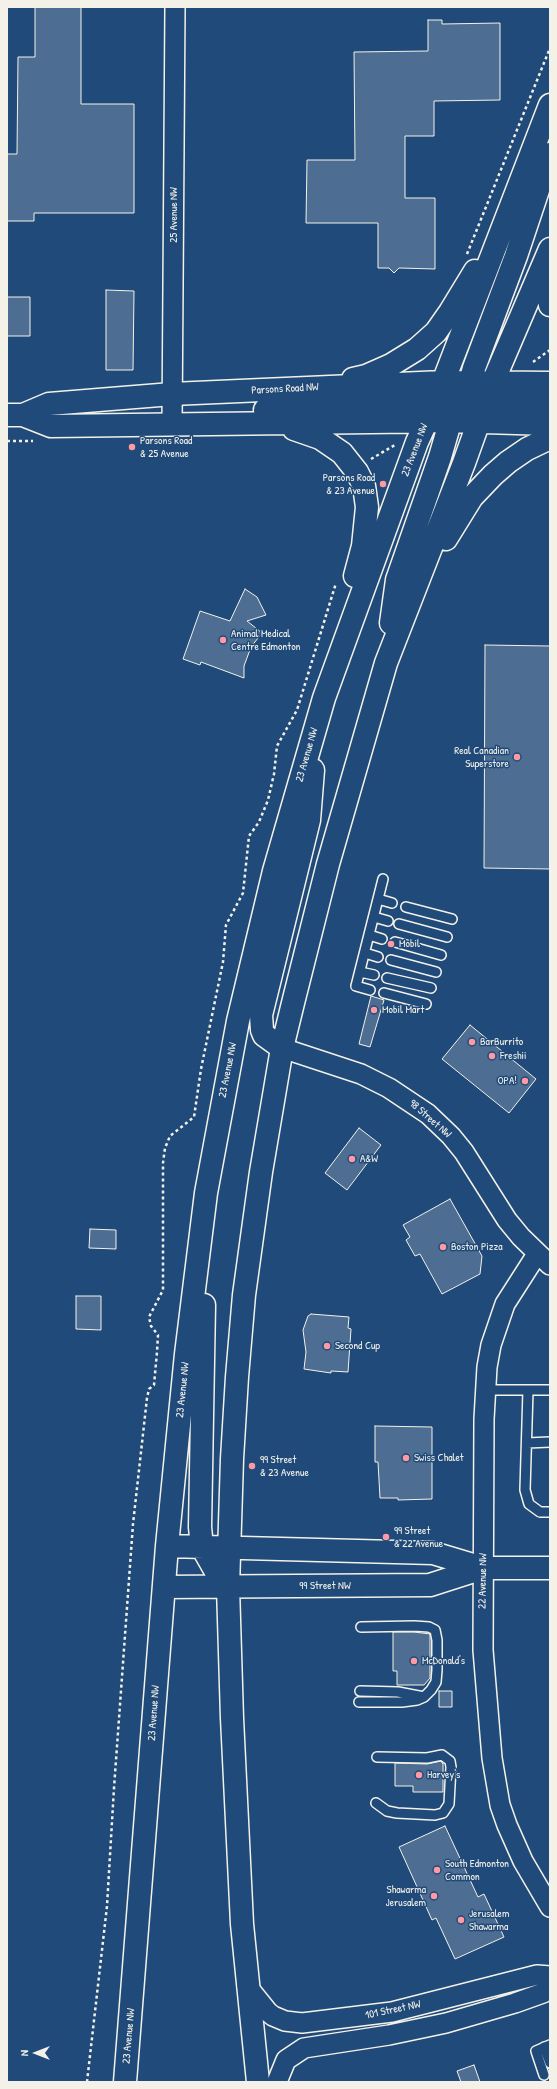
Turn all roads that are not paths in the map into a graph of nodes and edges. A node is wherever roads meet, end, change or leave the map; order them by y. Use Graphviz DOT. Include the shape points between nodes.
graph roads {
  1 [pos="175,7"];
  2 [pos="550,91"];
  3 [pos="550,105"];
  4 [pos="550,154"];
  5 [pos="550,249"];
  6 [pos="550,254"];
  7 [pos="550,305"];
  8 [pos="493,382"];
  9 [pos="550,383"];
  10 [pos="260,390"];
  11 [pos="172,394"];
  12 [pos="458,404"];
  13 [pos="550,405"];
  14 [pos="15,415"];
  15 [pos="181,424"];
  16 [pos="550,424"];
  17 [pos="236,425"];
  18 [pos="550,438"];
  19 [pos="406,608"];
  20 [pos="386,663"];
  21 [pos="324,698"];
  22 [pos="316,723"];
  23 [pos="383,879"];
  24 [pos="378,899"];
  25 [pos="392,903"];
  26 [pos="406,906"];
  27 [pos="374,918"];
  28 [pos="452,919"];
  29 [pos="388,921"];
  30 [pos="399,924"];
  31 [pos="369,936"];
  32 [pos="447,937"];
  33 [pos="382,939"];
  34 [pos="395,942"];
  35 [pos="365,953"];
  36 [pos="441,955"];
  37 [pos="378,957"];
  38 [pos="392,960"];
  39 [pos="360,972"];
  40 [pos="436,972"];
  41 [pos="374,975"];
  42 [pos="387,978"];
  43 [pos="431,988"];
  44 [pos="370,990"];
  45 [pos="384,993"];
  46 [pos="426,1004"];
  47 [pos="282,1048"];
  48 [pos="206,1193"];
  49 [pos="543,1260"];
  50 [pos="485,1390"];
  51 [pos="528,1390"];
  52 [pos="550,1390"];
  53 [pos="550,1442"];
  54 [pos="527,1443"];
  55 [pos="550,1512"];
  56 [pos="167,1546"];
  57 [pos="202,1547"];
  58 [pos="229,1547"];
  59 [pos="484,1568"];
  60 [pos="550,1568"];
  61 [pos="164,1587"];
  62 [pos="228,1587"];
  63 [pos="361,1627"];
  64 [pos="360,1691"];
  65 [pos="424,1697"];
  66 [pos="359,1702"];
  67 [pos="376,1758"];
  68 [pos="376,1803"];
  69 [pos="550,1907"];
  70 [pos="550,1976"];
  71 [pos="247,1986"];
  72 [pos="550,1988"];
  73 [pos="547,2046"];
  74 [pos="550,2063"];
  75 [pos="544,2075"];
  76 [pos="125,2082"];
  77 [pos="258,2082"];
  78 [pos="277,2082"];
  1 -- 11 [label="street, 25 Avenue NW"];
  2 -- 10 [label="main road" via="480,259 436,332 406,358 366,376"];
  3 -- 12 [label="main road, 23 Avenue NW"];
  4 -- 12 [label="main road" via="474,368"];
  5 -- 8 [label="main road"];
  6 -- 7 [label="main road" via="547,287"];
  8 -- 9 [label="main road, Parsons Road NW"];
  8 -- 12 [label="main road, Parsons Road NW"];
  10 -- 11 [label="main road, Parsons Road NW"];
  10 -- 12 [label="main road, Parsons Road NW"];
  11 -- 14 [label="main road, Parsons Road NW" via="48,404"];
  11 -- 15 [label="street, 25 Avenue NW"];
  12 -- 13 [label="main road"];
  12 -- 15 [label="main road" via="242,411"];
  12 -- 16 [label="main road, Parsons Road NW"];
  12 -- 17 [label="main road, Parsons Road NW"];
  12 -- 19 [label="main road, 23 Avenue NW"];
  12 -- 20 [label="main road" via="397,580"];
  12 -- 21 [label="main road, 23 Avenue NW"];
  14 -- 15 [label="main road, Parsons Road NW" via="51,426"];
  15 -- 17 [label="main road, Parsons Road NW"];
  17 -- 21 [label="main road" via="293,429 320,438 349,460 364,486 367,507 363,546 328,671"];
  18 -- 19 [label="main road" via="535,444 508,462 472,497"];
  19 -- 20 [label="main road, 23 Avenue NW"];
  20 -- 47 [label="main road, 23 Avenue NW" via="320,893"];
  21 -- 22 [label="main road, 23 Avenue NW"];
  22 -- 47 [label="main road" via="309,820 260,1015 264,1035"];
  22 -- 48 [label="main road, 23 Avenue NW" via="274,872 238,1021"];
  23 -- 24 [label="lane"];
  24 -- 25 [label="lane"];
  24 -- 27 [label="lane"];
  26 -- 28 [label="lane"];
  27 -- 29 [label="lane"];
  27 -- 31 [label="lane"];
  30 -- 32 [label="lane"];
  31 -- 33 [label="lane"];
  31 -- 35 [label="lane"];
  34 -- 36 [label="lane"];
  35 -- 37 [label="lane"];
  35 -- 39 [label="lane"];
  38 -- 40 [label="lane"];
  39 -- 41 [label="lane"];
  39 -- 44 [label="lane" via="356,986"];
  42 -- 43 [label="lane"];
  45 -- 46 [label="lane"];
  47 -- 49 [label="street, 98 Street NW" via="361,1074 401,1095 428,1114 464,1152 507,1220"];
  47 -- 58 [label="main road, 23 Avenue NW" via="244,1295 236,1392"];
  48 -- 56 [label="main road, 23 Avenue NW" via="186,1354"];
  48 -- 57 [label="main road" via="200,1527"];
  49 -- 50 [label="street, 22 Avenue NW" via="505,1304 491,1345"];
  50 -- 51 [label="lane"];
  50 -- 59 [label="street, 22 Avenue NW"];
  51 -- 52 [label="lane"];
  51 -- 54 [label="lane"];
  53 -- 54 [label="lane"];
  54 -- 55 [label="lane" via="525,1490 530,1504 540,1512"];
  56 -- 57 [label="main road, 99 Street NW"];
  56 -- 61 [label="main road, 23 Avenue NW"];
  57 -- 58 [label="main road, 99 Street NW"];
  57 -- 62 [label="main road"];
  58 -- 59 [label="main road, 99 Street NW" via="433,1553"];
  58 -- 62 [label="main road, 23 Avenue NW"];
  59 -- 60 [label="main road, 99 Street NW"];
  59 -- 62 [label="main road, 99 Street NW" via="430,1585"];
  59 -- 69 [label="street, 22 Avenue NW" via="485,1684 496,1786 515,1844"];
  61 -- 62 [label="main road, 99 Street NW"];
  61 -- 76 [label="main road, 23 Avenue NW"];
  62 -- 71 [label="main road, 23 Avenue NW" via="238,1849"];
  63 -- 65 [label="lane" via="414,1626 435,1630 436,1682"];
  64 -- 65 [label="lane" via="398,1692"];
  65 -- 66 [label="lane" via="402,1702"];
  67 -- 68 [label="lane" via="427,1758 442,1755 450,1761 451,1767 449,1804 443,1813 397,1813 387,1811"];
  70 -- 71 [label="street, 101 Street NW" via="537,1975 392,2012 302,2023 285,2021 273,2016"];
  71 -- 77 [label="main road, 23 Avenue NW"];
  72 -- 78 [label="street, 101 Street NW" via="515,2003 446,2023 304,2048 286,2060"];
  73 -- 74 [label="lane"];
  73 -- 75 [label="lane" via="536,2051"];
}
